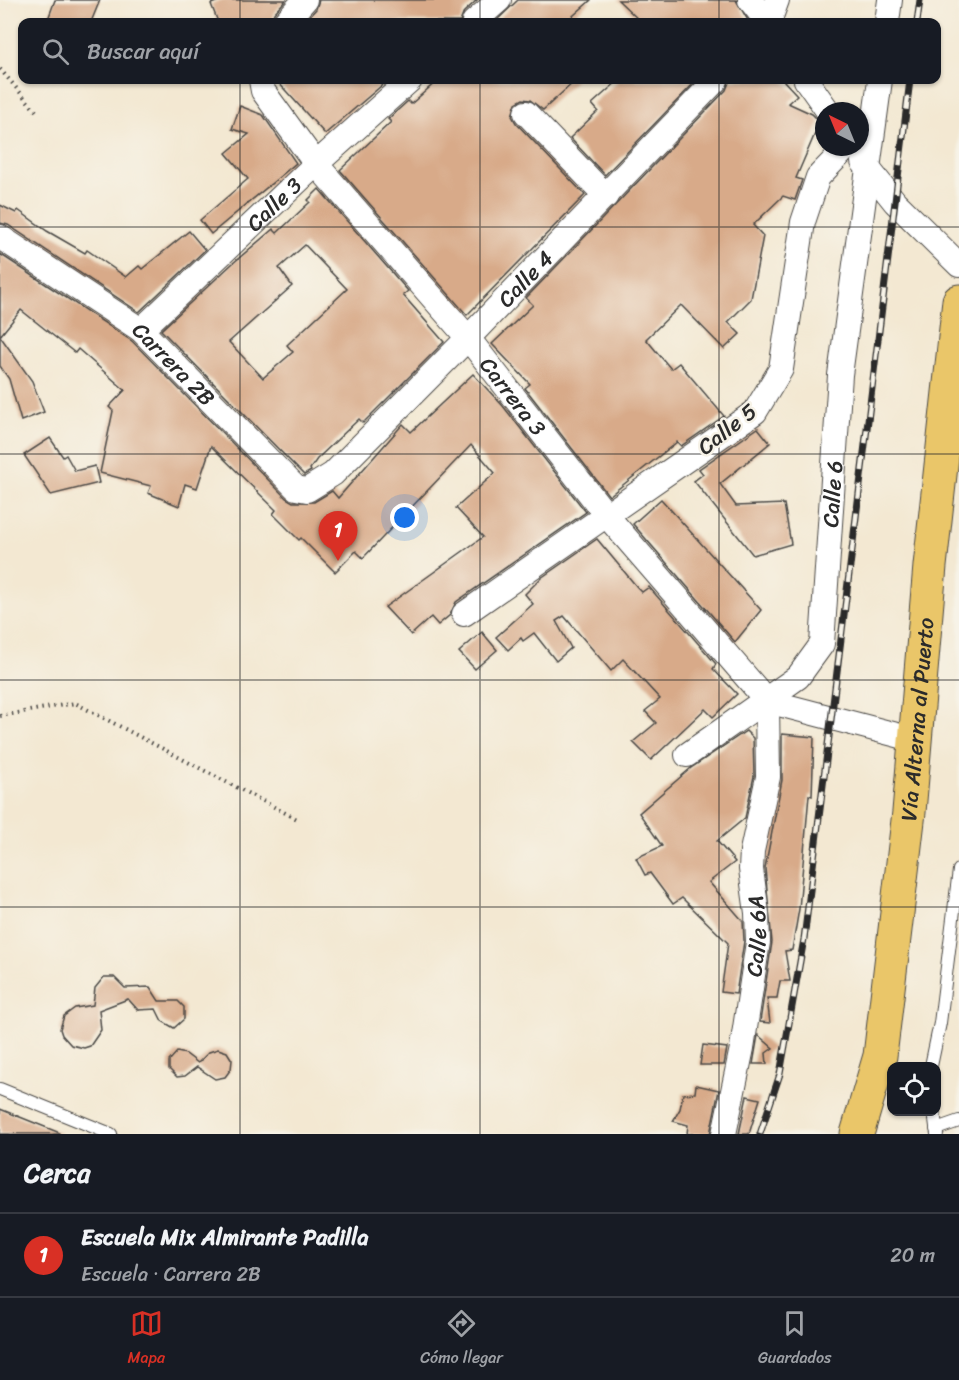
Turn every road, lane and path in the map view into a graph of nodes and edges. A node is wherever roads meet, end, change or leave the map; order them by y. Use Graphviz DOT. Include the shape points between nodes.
graph roads {
  1 [pos="305,0"];
  2 [pos="499,0"];
  3 [pos="750,0"];
  4 [pos="777,0"];
  5 [pos="890,0"];
  6 [pos="289,18"];
  7 [pos="479,18"];
  8 [pos="765,18"];
  9 [pos="770,18"];
  10 [pos="888,18"];
  11 [pos="0,69"];
  12 [pos="406,84"];
  13 [pos="712,84"];
  14 [pos="809,84"];
  15 [pos="879,84"];
  16 [pos="262,85"];
  17 [pos="822,102"];
  18 [pos="36,111"];
  19 [pos="526,113"];
  20 [pos="838,156"];
  21 [pos="859,156"];
  22 [pos="316,164"];
  23 [pos="868,170"];
  24 [pos="606,196"];
  25 [pos="0,237"];
  26 [pos="959,265"];
  27 [pos="959,301"];
  28 [pos="141,330"];
  29 [pos="468,338"];
  30 [pos="333,474"];
  31 [pos="607,516"];
  32 [pos="464,614"];
  33 [pos="767,701"];
  34 [pos="0,716"];
  35 [pos="915,740"];
  36 [pos="687,755"];
  37 [pos="298,820"];
  38 [pos="959,870"];
  39 [pos="932,1062"];
  40 [pos="0,1089"];
  41 [pos="934,1116"];
  42 [pos="959,1121"];
  43 [pos="936,1132"];
  44 [pos="111,1134"];
  45 [pos="724,1134"];
  46 [pos="857,1134"];
  1 -- 6 [label="street"];
  2 -- 7 [label="street"];
  3 -- 8 [label="street"];
  4 -- 9 [label="street"];
  5 -- 10 [label="street"];
  11 -- 18 [label="path"];
  12 -- 22 [label="street, Calle 3"];
  13 -- 24 [label="street, Calle 4"];
  14 -- 17 [label="street"];
  15 -- 23 [label="street, Calle 6"];
  16 -- 22 [label="street, Carrera 3"];
  19 -- 24 [label="street"];
  20 -- 31 [label="street, Calle 5" via="818,177 803,222 781,369 755,412"];
  21 -- 23 [label="street"];
  22 -- 28 [label="street, Calle 3"];
  22 -- 29 [label="street, Carrera 3"];
  23 -- 26 [label="street"];
  23 -- 33 [label="street, Calle 6" via="840,375 822,644 798,677"];
  24 -- 29 [label="street, Calle 4"];
  25 -- 28 [label="street, Carrera 2B"];
  27 -- 35 [label="main road, Vía Alterna al Puerto"];
  28 -- 30 [label="street, Carrera 2B" via="296,488 307,490"];
  29 -- 30 [label="street, Calle 4"];
  29 -- 31 [label="street, Carrera 3"];
  31 -- 32 [label="street, Calle 5"];
  31 -- 33 [label="street, Carrera 3"];
  33 -- 35 [label="street"];
  33 -- 36 [label="street, Calle 6"];
  33 -- 45 [label="street, Calle 6A" via="769,767 751,869 758,942"];
  34 -- 37 [label="path" via="75,703"];
  35 -- 46 [label="main road, Vía Alterna al Puerto" via="880,1056"];
  38 -- 39 [label="lane"];
  40 -- 44 [label="lane"];
  41 -- 43 [label="lane"];
  42 -- 43 [label="lane"];
}
